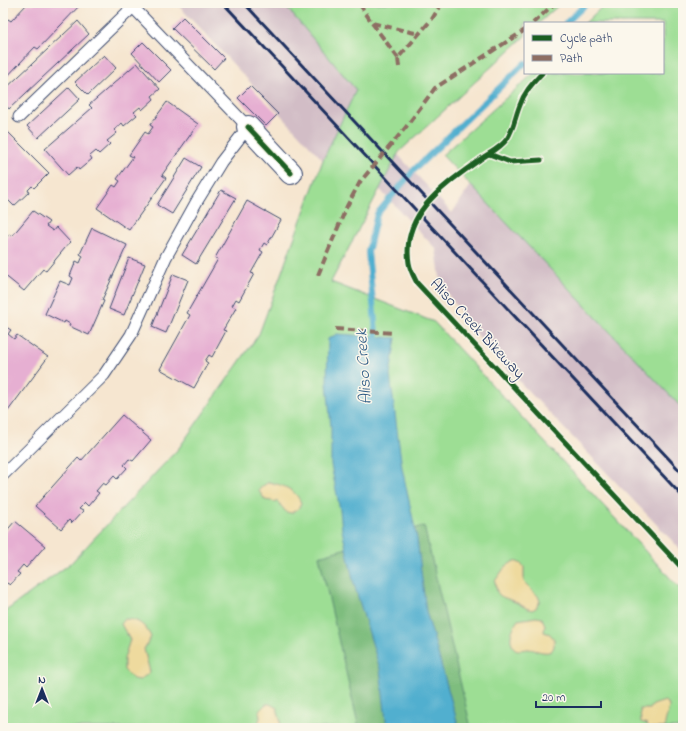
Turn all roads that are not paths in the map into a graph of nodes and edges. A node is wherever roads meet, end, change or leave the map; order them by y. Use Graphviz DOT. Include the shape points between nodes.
graph roads {
  1 [pos="131,5"];
  2 [pos="19,117"];
  3 [pos="248,127"];
  4 [pos="291,173"];
  5 [pos="3,475"];
  1 -- 2 [label="lane"];
  1 -- 3 [label="lane"];
  3 -- 4 [label="street"];
  3 -- 5 [label="lane" via="221,162 197,201 166,257 131,335 104,375"];
}
